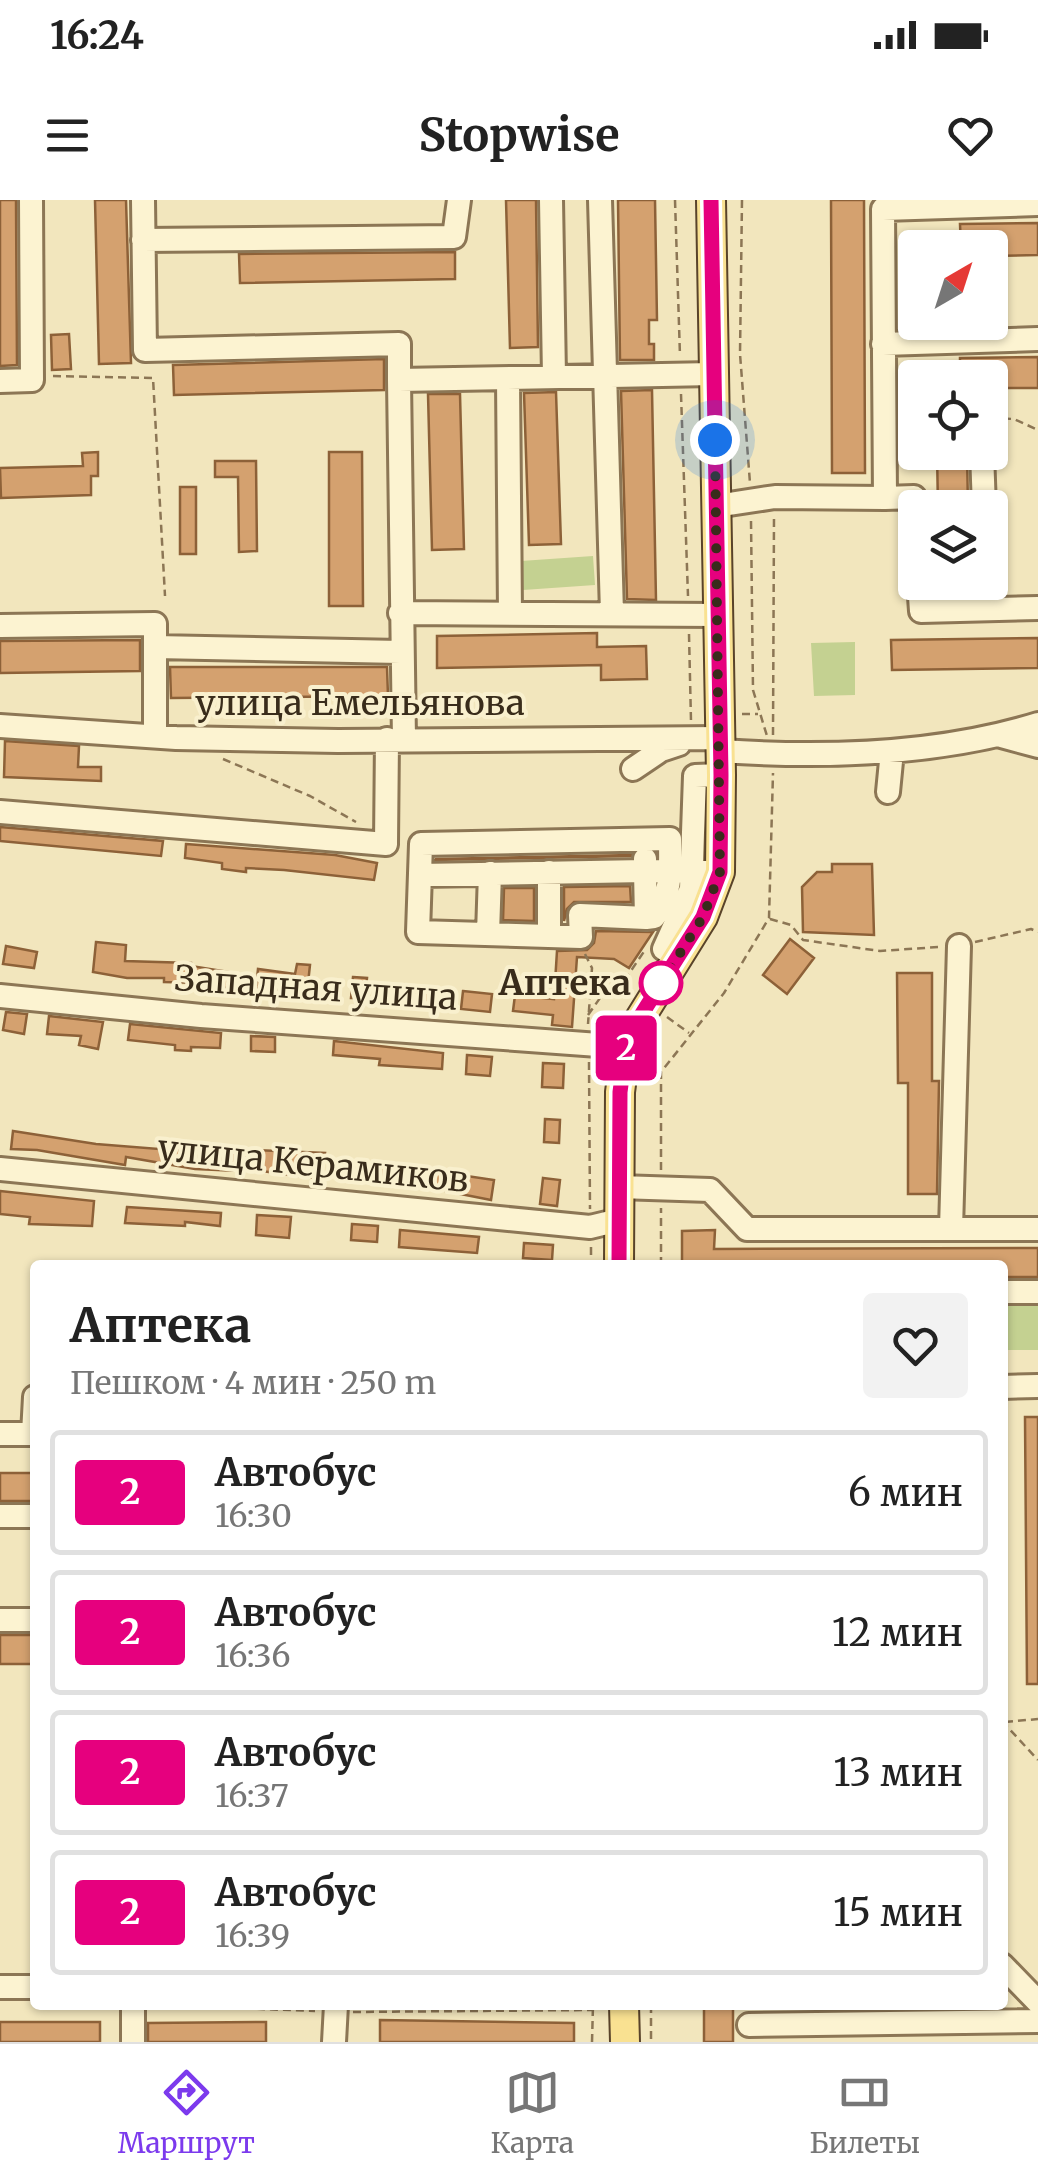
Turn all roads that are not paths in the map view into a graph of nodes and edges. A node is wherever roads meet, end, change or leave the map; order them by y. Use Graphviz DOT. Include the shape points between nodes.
graph roads {
  1 [pos="31,200"];
  2 [pos="143,200"];
  3 [pos="459,200"];
  4 [pos="552,200"];
  5 [pos="600,200"];
  6 [pos="711,200"];
  7 [pos="1038,204"];
  8 [pos="144,240"];
  9 [pos="1038,339"];
  10 [pos="883,344"];
  11 [pos="713,374"];
  12 [pos="554,376"];
  13 [pos="604,377"];
  14 [pos="508,379"];
  15 [pos="399,380"];
  16 [pos="0,381"];
  17 [pos="885,498"];
  18 [pos="898,498"];
  19 [pos="716,506"];
  20 [pos="920,600"];
  21 [pos="987,600"];
  22 [pos="1038,608"];
  23 [pos="987,609"];
  24 [pos="400,612"];
  25 [pos="510,613"];
  26 [pos="612,613"];
  27 [pos="718,614"];
  28 [pos="0,626"];
  29 [pos="155,647"];
  30 [pos="400,652"];
  31 [pos="1038,724"];
  32 [pos="0,726"];
  33 [pos="155,735"];
  34 [pos="1000,736"];
  35 [pos="396,740"];
  36 [pos="1038,746"];
  37 [pos="713,751"];
  38 [pos="892,751"];
  39 [pos="633,769"];
  40 [pos="888,792"];
  41 [pos="0,812"];
  42 [pos="646,840"];
  43 [pos="645,870"];
  44 [pos="610,871"];
  45 [pos="549,872"];
  46 [pos="580,872"];
  47 [pos="694,872"];
  48 [pos="420,874"];
  49 [pos="490,874"];
  50 [pos="580,915"];
  51 [pos="611,917"];
  52 [pos="646,918"];
  53 [pos="488,934"];
  54 [pos="548,936"];
  55 [pos="959,946"];
  56 [pos="0,996"];
  57 [pos="626,1047"];
  58 [pos="0,1169"];
  59 [pos="619,1187"];
  60 [pos="619,1220"];
  61 [pos="951,1229"];
  62 [pos="1038,1229"];
  63 [pos="619,1260"];
  64 [pos="1008,1292"];
  65 [pos="1038,1292"];
  66 [pos="1038,1386"];
  67 [pos="1008,1387"];
  68 [pos="0,1434"];
  69 [pos="30,1434"];
  70 [pos="0,1516"];
  71 [pos="30,1516"];
  72 [pos="0,1620"];
  73 [pos="30,1620"];
  74 [pos="1008,1971"];
  75 [pos="0,1987"];
  76 [pos="30,1987"];
  77 [pos="1038,2002"];
  78 [pos="132,2010"];
  79 [pos="336,2010"];
  80 [pos="624,2010"];
  81 [pos="1038,2021"];
  82 [pos="748,2024"];
  83 [pos="134,2042"];
  84 [pos="334,2042"];
  85 [pos="624,2042"];
  1 -- 16 [label="street" via="32,380"];
  2 -- 8 [label="street"];
  3 -- 8 [label="street" via="454,237"];
  4 -- 12 [label="street"];
  5 -- 13 [label="street"];
  6 -- 11 [label="main road"];
  7 -- 10 [label="street" via="883,209"];
  8 -- 15 [label="street" via="145,350 399,344"];
  9 -- 10 [label="street"];
  10 -- 17 [label="street"];
  11 -- 13 [label="street"];
  11 -- 19 [label="main road"];
  12 -- 13 [label="street"];
  12 -- 14 [label="street"];
  13 -- 26 [label="street"];
  14 -- 15 [label="street"];
  14 -- 25 [label="street"];
  15 -- 24 [label="street"];
  17 -- 18 [label="street"];
  17 -- 19 [label="street" via="775,496"];
  19 -- 27 [label="main road"];
  20 -- 23 [label="street" via="921,611"];
  21 -- 23 [label="street"];
  22 -- 23 [label="street"];
  24 -- 25 [label="street"];
  24 -- 30 [label="street"];
  25 -- 26 [label="street"];
  26 -- 27 [label="street"];
  27 -- 37 [label="main road"];
  28 -- 29 [label="street" via="155,624"];
  29 -- 30 [label="street"];
  29 -- 33 [label="street"];
  30 -- 35 [label="street"];
  31 -- 34 [label="street"];
  32 -- 33 [label="street, улица Емельянова"];
  33 -- 35 [label="street, улица Емельянова"];
  34 -- 36 [label="street"];
  34 -- 38 [label="street, улица Емельянова"];
  35 -- 37 [label="street, улица Емельянова"];
  35 -- 41 [label="street" via="386,844"];
  37 -- 38 [label="street, улица Емельянова"];
  37 -- 39 [label="street" via="661,750"];
  37 -- 47 [label="main road"];
  38 -- 40 [label="street"];
  42 -- 43 [label="street"];
  42 -- 47 [label="street" via="670,840"];
  42 -- 48 [label="street" via="421,844"];
  43 -- 44 [label="street"];
  43 -- 47 [label="street"];
  43 -- 52 [label="street"];
  44 -- 46 [label="street"];
  44 -- 51 [label="street"];
  45 -- 46 [label="street"];
  45 -- 49 [label="street"];
  45 -- 54 [label="street"];
  46 -- 50 [label="street"];
  47 -- 52 [label="street"];
  47 -- 57 [label="main road" via="703,917"];
  48 -- 49 [label="street"];
  48 -- 53 [label="street" via="418,932"];
  49 -- 53 [label="street"];
  50 -- 51 [label="street"];
  50 -- 54 [label="street" via="581,937"];
  51 -- 52 [label="street"];
  53 -- 54 [label="street"];
  55 -- 61 [label="street"];
  56 -- 57 [label="street, Западная улица"];
  57 -- 59 [label="main road"];
  58 -- 60 [label="street, улица Керамиков" via="590,1226"];
  59 -- 60 [label="main road"];
  59 -- 61 [label="street" via="710,1190 748,1229"];
  60 -- 63 [label="main road"];
  61 -- 62 [label="street"];
  64 -- 65 [label="street"];
  66 -- 67 [label="street"];
  68 -- 69 [label="street"];
  70 -- 71 [label="street"];
  72 -- 73 [label="street"];
  74 -- 77 [label="street"];
  75 -- 76 [label="street"];
  78 -- 83 [label="street"];
  79 -- 84 [label="street"];
  80 -- 85 [label="main road"];
  81 -- 82 [label="street"];
}
